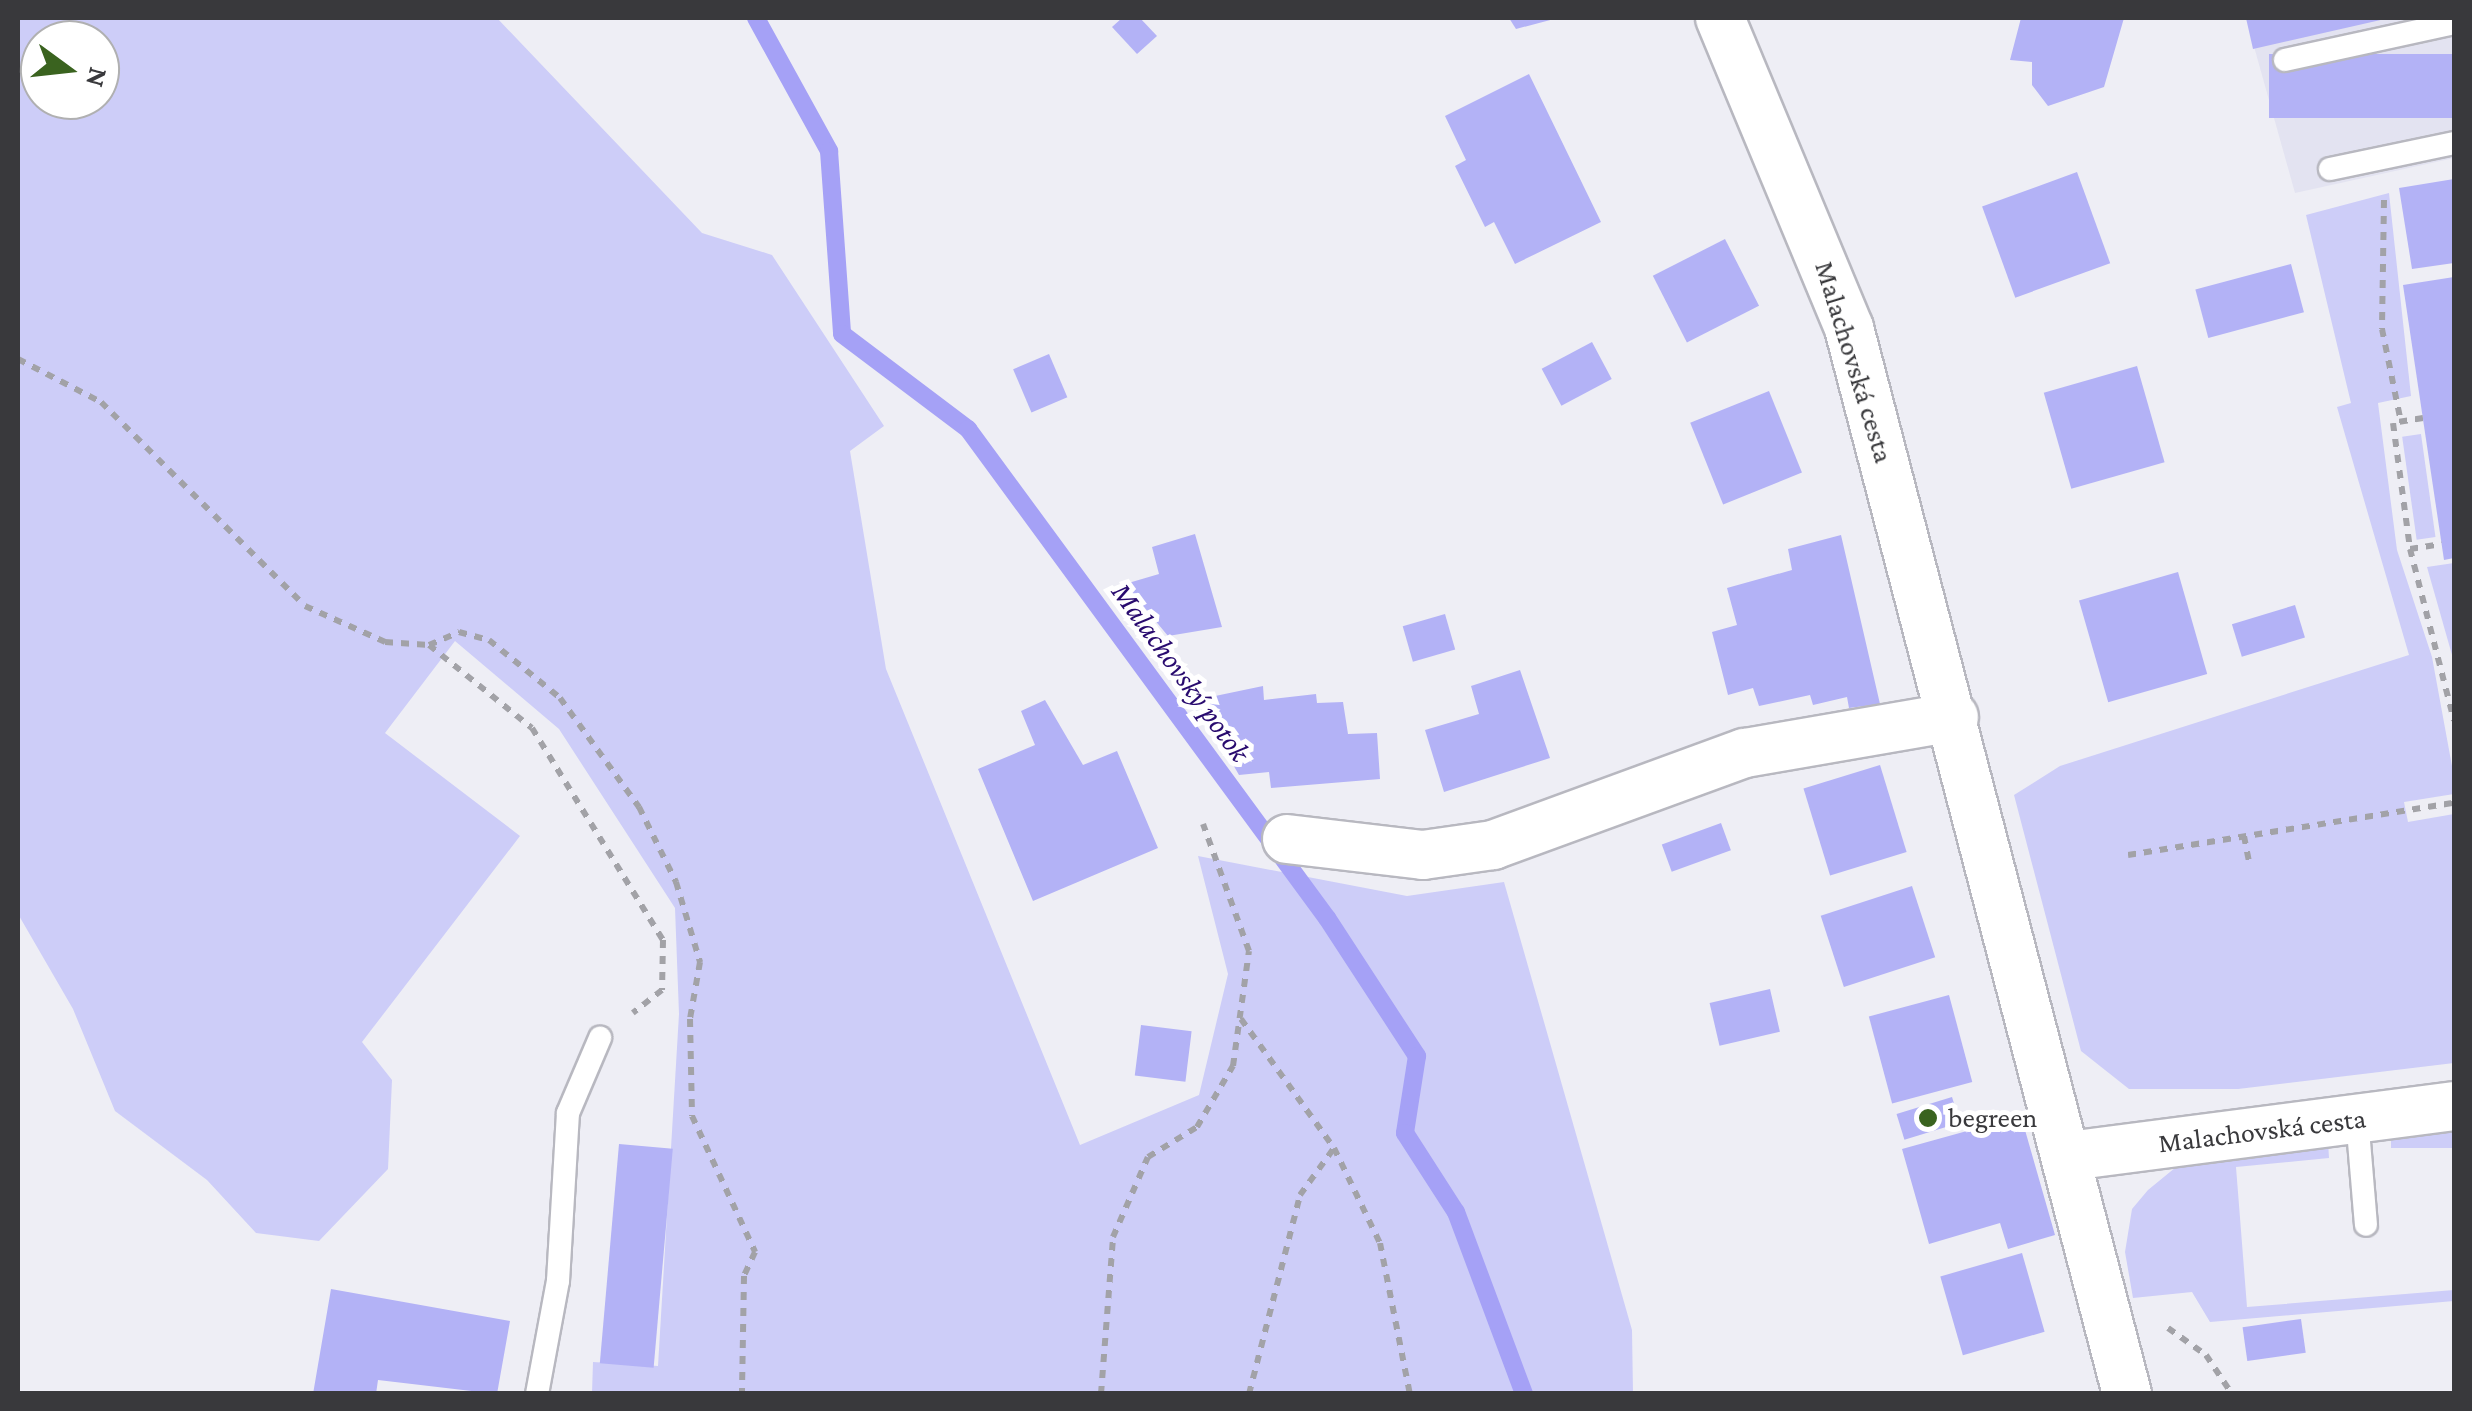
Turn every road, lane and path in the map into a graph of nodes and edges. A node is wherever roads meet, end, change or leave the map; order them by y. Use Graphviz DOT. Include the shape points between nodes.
graph roads {
  1 [pos="1720,18"];
  2 [pos="2454,23"];
  3 [pos="2285,60"];
  4 [pos="2454,143"];
  5 [pos="2389,156"];
  6 [pos="2330,170"];
  7 [pos="18,359"];
  8 [pos="2423,418"];
  9 [pos="2401,422"];
  10 [pos="2442,544"];
  11 [pos="2410,549"];
  12 [pos="429,645"];
  13 [pos="2451,674"];
  14 [pos="1954,717"];
  15 [pos="2454,720"];
  16 [pos="2454,803"];
  17 [pos="1203,824"];
  18 [pos="2244,836"];
  19 [pos="1288,839"];
  20 [pos="2128,855"];
  21 [pos="2249,862"];
  22 [pos="1240,1018"];
  23 [pos="600,1038"];
  24 [pos="2454,1106"];
  25 [pos="2357,1118"];
  26 [pos="1334,1148"];
  27 [pos="2069,1156"];
  28 [pos="2366,1225"];
  29 [pos="2155,1320"];
  30 [pos="537,1394"];
  31 [pos="742,1394"];
  32 [pos="1100,1394"];
  33 [pos="1249,1394"];
  34 [pos="1410,1394"];
  35 [pos="2127,1394"];
  36 [pos="2232,1394"];
  1 -- 14 [label="street, Malachovská cesta" via="1849,328"];
  2 -- 3 [label="lane"];
  4 -- 5 [label="lane"];
  5 -- 6 [label="lane"];
  5 -- 9 [label="path" via="2378,259"];
  7 -- 12 [label="path" via="102,402 305,606 385,642"];
  8 -- 9 [label="path"];
  9 -- 11 [label="path" via="2394,422"];
  10 -- 11 [label="path"];
  11 -- 13 [label="path"];
  12 -- 23 [label="path" via="532,728 663,940 662,990"];
  12 -- 31 [label="path" via="459,632 488,640 560,698 639,808 676,882 700,962 690,1019 692,1116 755,1252 744,1276"];
  13 -- 15 [label="path"];
  14 -- 19 [label="street" via="1745,753 1494,846 1423,855"];
  14 -- 27 [label="street, Malachovská cesta"];
  16 -- 18 [label="path"];
  17 -- 22 [label="path" via="1249,952"];
  18 -- 20 [label="path"];
  18 -- 21 [label="path"];
  22 -- 26 [label="path"];
  22 -- 32 [label="path" via="1232,1066 1197,1127 1148,1156 1113,1237"];
  23 -- 30 [label="lane" via="568,1113 558,1281"];
  24 -- 25 [label="street, Malachovská cesta"];
  25 -- 27 [label="street, Malachovská cesta"];
  25 -- 28 [label="lane"];
  26 -- 33 [label="path" via="1300,1195"];
  26 -- 34 [label="path" via="1380,1243"];
  27 -- 35 [label="street, Malachovská cesta"];
  29 -- 36 [label="path" via="2206,1355"];
}
